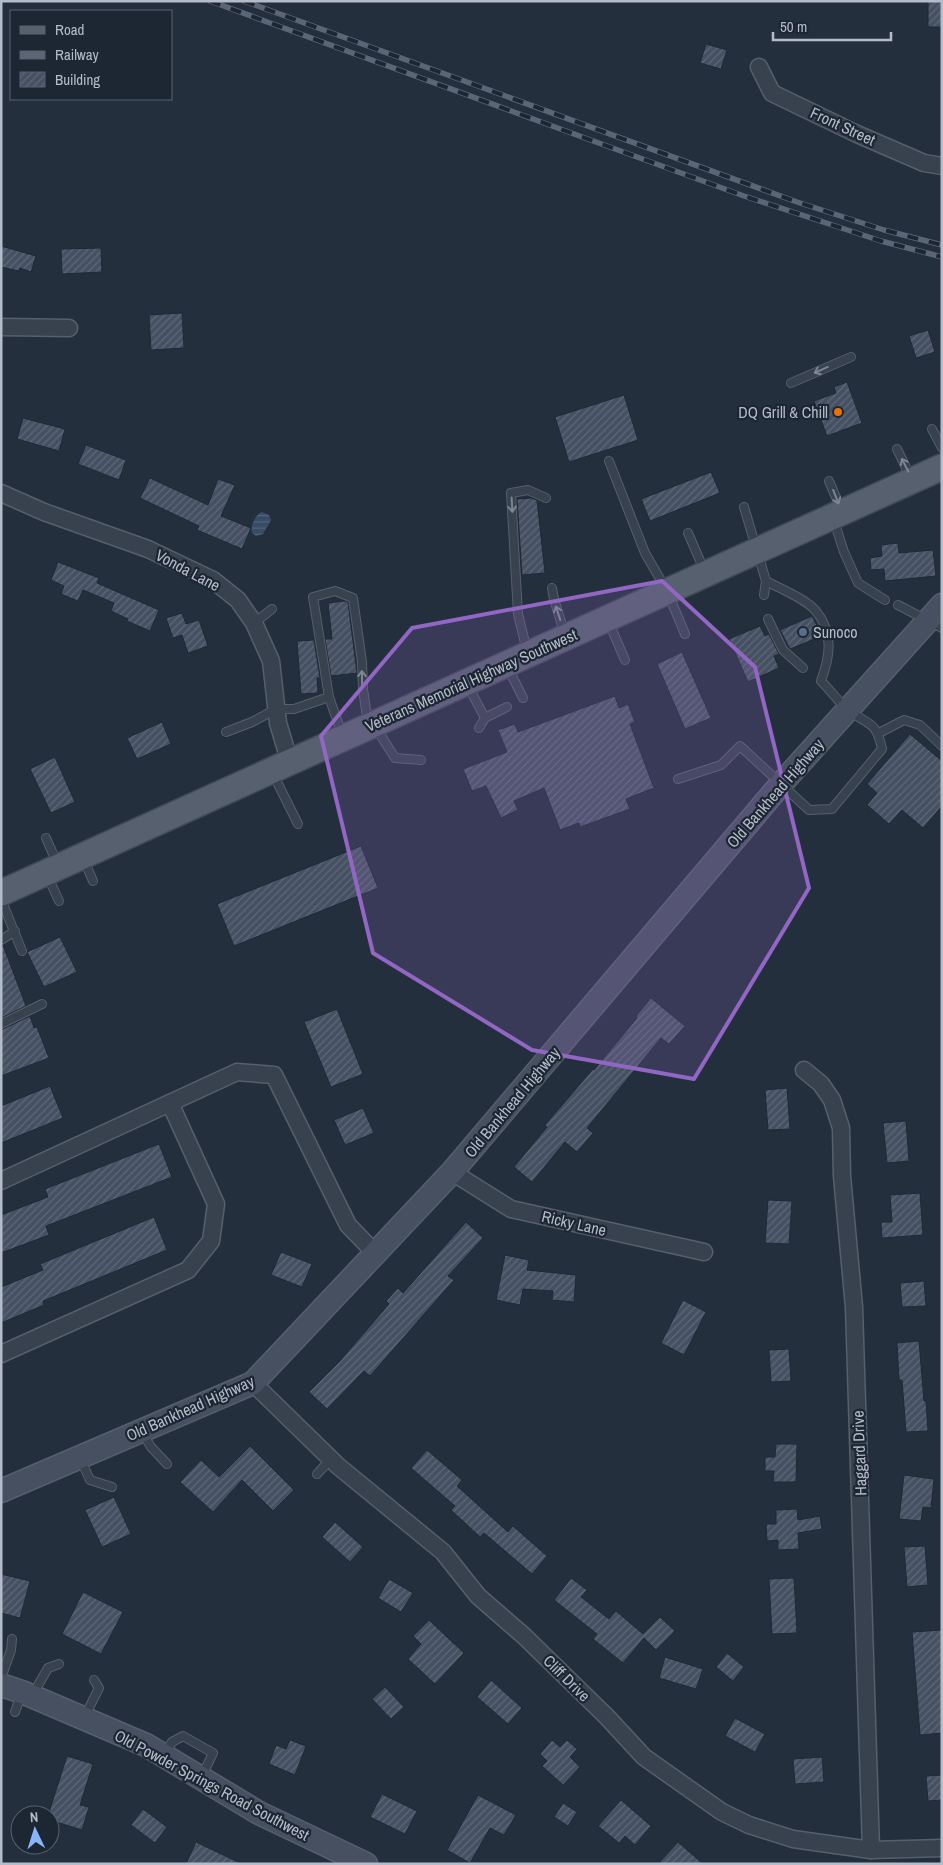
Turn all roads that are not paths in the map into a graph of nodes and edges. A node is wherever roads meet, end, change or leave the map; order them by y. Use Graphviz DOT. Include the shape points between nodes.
graph roads {
  1 [pos="759,67"];
  2 [pos="942,166"];
  3 [pos="1,327"];
  4 [pos="69,328"];
  5 [pos="851,357"];
  6 [pos="791,383"];
  7 [pos="932,429"];
  8 [pos="942,448"];
  9 [pos="897,449"];
  10 [pos="609,461"];
  11 [pos="942,467"];
  12 [pos="912,480"];
  13 [pos="829,481"];
  14 [pos="1,493"];
  15 [pos="546,498"];
  16 [pos="744,507"];
  17 [pos="837,514"];
  18 [pos="688,533"];
  19 [pos="758,550"];
  20 [pos="706,574"];
  21 [pos="766,581"];
  22 [pos="552,588"];
  23 [pos="667,591"];
  24 [pos="764,596"];
  25 [pos="885,600"];
  26 [pos="898,605"];
  27 [pos="272,609"];
  28 [pos="607,618"];
  29 [pos="937,618"];
  30 [pos="768,620"];
  31 [pos="254,623"];
  32 [pos="685,634"];
  33 [pos="566,637"];
  34 [pos="517,659"];
  35 [pos="625,660"];
  36 [pos="802,668"];
  37 [pos="466,682"];
  38 [pos="330,697"];
  39 [pos="523,698"];
  40 [pos="506,707"];
  41 [pos="276,709"];
  42 [pos="848,710"];
  43 [pos="485,718"];
  44 [pos="371,725"];
  45 [pos="479,728"];
  46 [pos="226,732"];
  47 [pos="879,733"];
  48 [pos="344,738"];
  49 [pos="942,746"];
  50 [pos="420,760"];
  51 [pos="281,767"];
  52 [pos="678,779"];
  53 [pos="781,784"];
  54 [pos="298,824"];
  55 [pos="46,838"];
  56 [pos="82,856"];
  57 [pos="52,870"];
  58 [pos="93,882"];
  59 [pos="1,893"];
  60 [pos="1,898"];
  61 [pos="59,901"];
  62 [pos="15,931"];
  63 [pos="1,940"];
  64 [pos="22,951"];
  65 [pos="42,1004"];
  66 [pos="1,1024"];
  67 [pos="804,1070"];
  68 [pos="170,1103"];
  69 [pos="452,1172"];
  70 [pos="1,1181"];
  71 [pos="704,1252"];
  72 [pos="376,1254"];
  73 [pos="1,1354"];
  74 [pos="254,1383"];
  75 [pos="142,1431"];
  76 [pos="80,1457"];
  77 [pos="331,1459"];
  78 [pos="167,1464"];
  79 [pos="317,1474"];
  80 [pos="112,1487"];
  81 [pos="1,1491"];
  82 [pos="12,1639"];
  83 [pos="59,1664"];
  84 [pos="1,1678"];
  85 [pos="94,1680"];
  86 [pos="18,1696"];
  87 [pos="84,1719"];
  88 [pos="942,1848"];
  89 [pos="871,1850"];
  90 [pos="366,1864"];
  1 -- 2 [label="street, Front Street" via="772,93 924,163"];
  3 -- 4 [label="street"];
  5 -- 6 [label="lane, one-way"];
  7 -- 8 [label="lane"];
  12 -- 9 [label="lane, one-way"];
  10 -- 23 [label="lane" via="645,552"];
  11 -- 12 [label="main road, Veterans Memorial Highway Southwest"];
  12 -- 17 [label="main road, Veterans Memorial Highway Southwest"];
  13 -- 17 [label="lane, one-way"];
  14 -- 31 [label="street, Vonda Lane" via="148,549 213,580 238,600"];
  15 -- 34 [label="lane, one-way" via="528,490 511,493 518,614"];
  16 -- 19 [label="lane"];
  17 -- 19 [label="main road, Veterans Memorial Highway Southwest"];
  17 -- 25 [label="lane" via="844,552 858,583"];
  18 -- 20 [label="lane"];
  19 -- 20 [label="main road, Veterans Memorial Highway Southwest"];
  19 -- 21 [label="lane"];
  20 -- 23 [label="main road, Veterans Memorial Highway Southwest"];
  21 -- 24 [label="lane"];
  21 -- 42 [label="lane" via="816,612 828,634 828,661 821,681"];
  33 -- 22 [label="lane, one-way"];
  23 -- 28 [label="main road, Veterans Memorial Highway Southwest"];
  23 -- 32 [label="lane"];
  26 -- 29 [label="lane"];
  27 -- 31 [label="lane"];
  28 -- 33 [label="main road, Veterans Memorial Highway Southwest"];
  28 -- 35 [label="lane"];
  29 -- 42 [label="street, Old Bankhead Highway"];
  30 -- 36 [label="lane" via="783,650"];
  31 -- 41 [label="street, Vonda Lane" via="271,660"];
  33 -- 34 [label="main road, Veterans Memorial Highway Southwest"];
  34 -- 37 [label="main road, Veterans Memorial Highway Southwest"];
  34 -- 39 [label="lane"];
  37 -- 43 [label="lane"];
  37 -- 44 [label="main road, Veterans Memorial Highway Southwest"];
  38 -- 41 [label="lane" via="294,709"];
  44 -- 38 [label="lane, one-way" via="363,690 353,598 335,591 313,597"];
  38 -- 48 [label="lane"];
  40 -- 43 [label="lane"];
  41 -- 46 [label="lane"];
  41 -- 51 [label="street, Vonda Lane"];
  42 -- 47 [label="lane" via="870,723"];
  42 -- 53 [label="street, Old Bankhead Highway"];
  43 -- 45 [label="lane"];
  44 -- 48 [label="main road, Veterans Memorial Highway Southwest"];
  44 -- 50 [label="lane" via="395,758"];
  47 -- 49 [label="lane" via="904,720 920,725"];
  47 -- 53 [label="lane" via="882,749 832,809 808,810"];
  48 -- 51 [label="main road, Veterans Memorial Highway Southwest"];
  51 -- 54 [label="lane"];
  51 -- 56 [label="main road, Veterans Memorial Highway Southwest"];
  52 -- 53 [label="lane" via="721,765 740,746"];
  53 -- 69 [label="street, Old Bankhead Highway"];
  55 -- 57 [label="lane"];
  56 -- 57 [label="main road, Veterans Memorial Highway Southwest"];
  56 -- 58 [label="lane"];
  57 -- 59 [label="main road, Veterans Memorial Highway Southwest"];
  57 -- 61 [label="lane"];
  60 -- 62 [label="lane"];
  62 -- 63 [label="lane"];
  62 -- 64 [label="lane"];
  65 -- 66 [label="lane"];
  67 -- 89 [label="street, Haggard Drive" via="821,1084 832,1100 841,1128 854,1307"];
  68 -- 70 [label="street"];
  68 -- 72 [label="street" via="237,1072 274,1075 348,1225"];
  68 -- 73 [label="street" via="216,1204 211,1241 188,1270"];
  69 -- 71 [label="street, Ricky Lane" via="511,1209"];
  69 -- 72 [label="street, Old Bankhead Highway"];
  72 -- 74 [label="street, Old Bankhead Highway"];
  74 -- 75 [label="street, Old Bankhead Highway"];
  74 -- 77 [label="street, Cliff Drive"];
  75 -- 76 [label="street, Old Bankhead Highway"];
  75 -- 78 [label="lane"];
  76 -- 80 [label="lane" via="90,1480"];
  76 -- 81 [label="street, Old Bankhead Highway"];
  77 -- 79 [label="lane"];
  77 -- 89 [label="street, Cliff Drive" via="443,1552 478,1596 524,1636 644,1757 722,1812 749,1825 793,1839"];
  82 -- 84 [label="lane"];
  83 -- 86 [label="lane" via="48,1668"];
  85 -- 87 [label="lane" via="99,1688"];
  86 -- 87 [label="street, Old Powder Springs Road Southwest"];
  87 -- 90 [label="street, Old Powder Springs Road Southwest" via="146,1746 259,1813"];
  88 -- 89 [label="street, Cliff Drive"];
}
